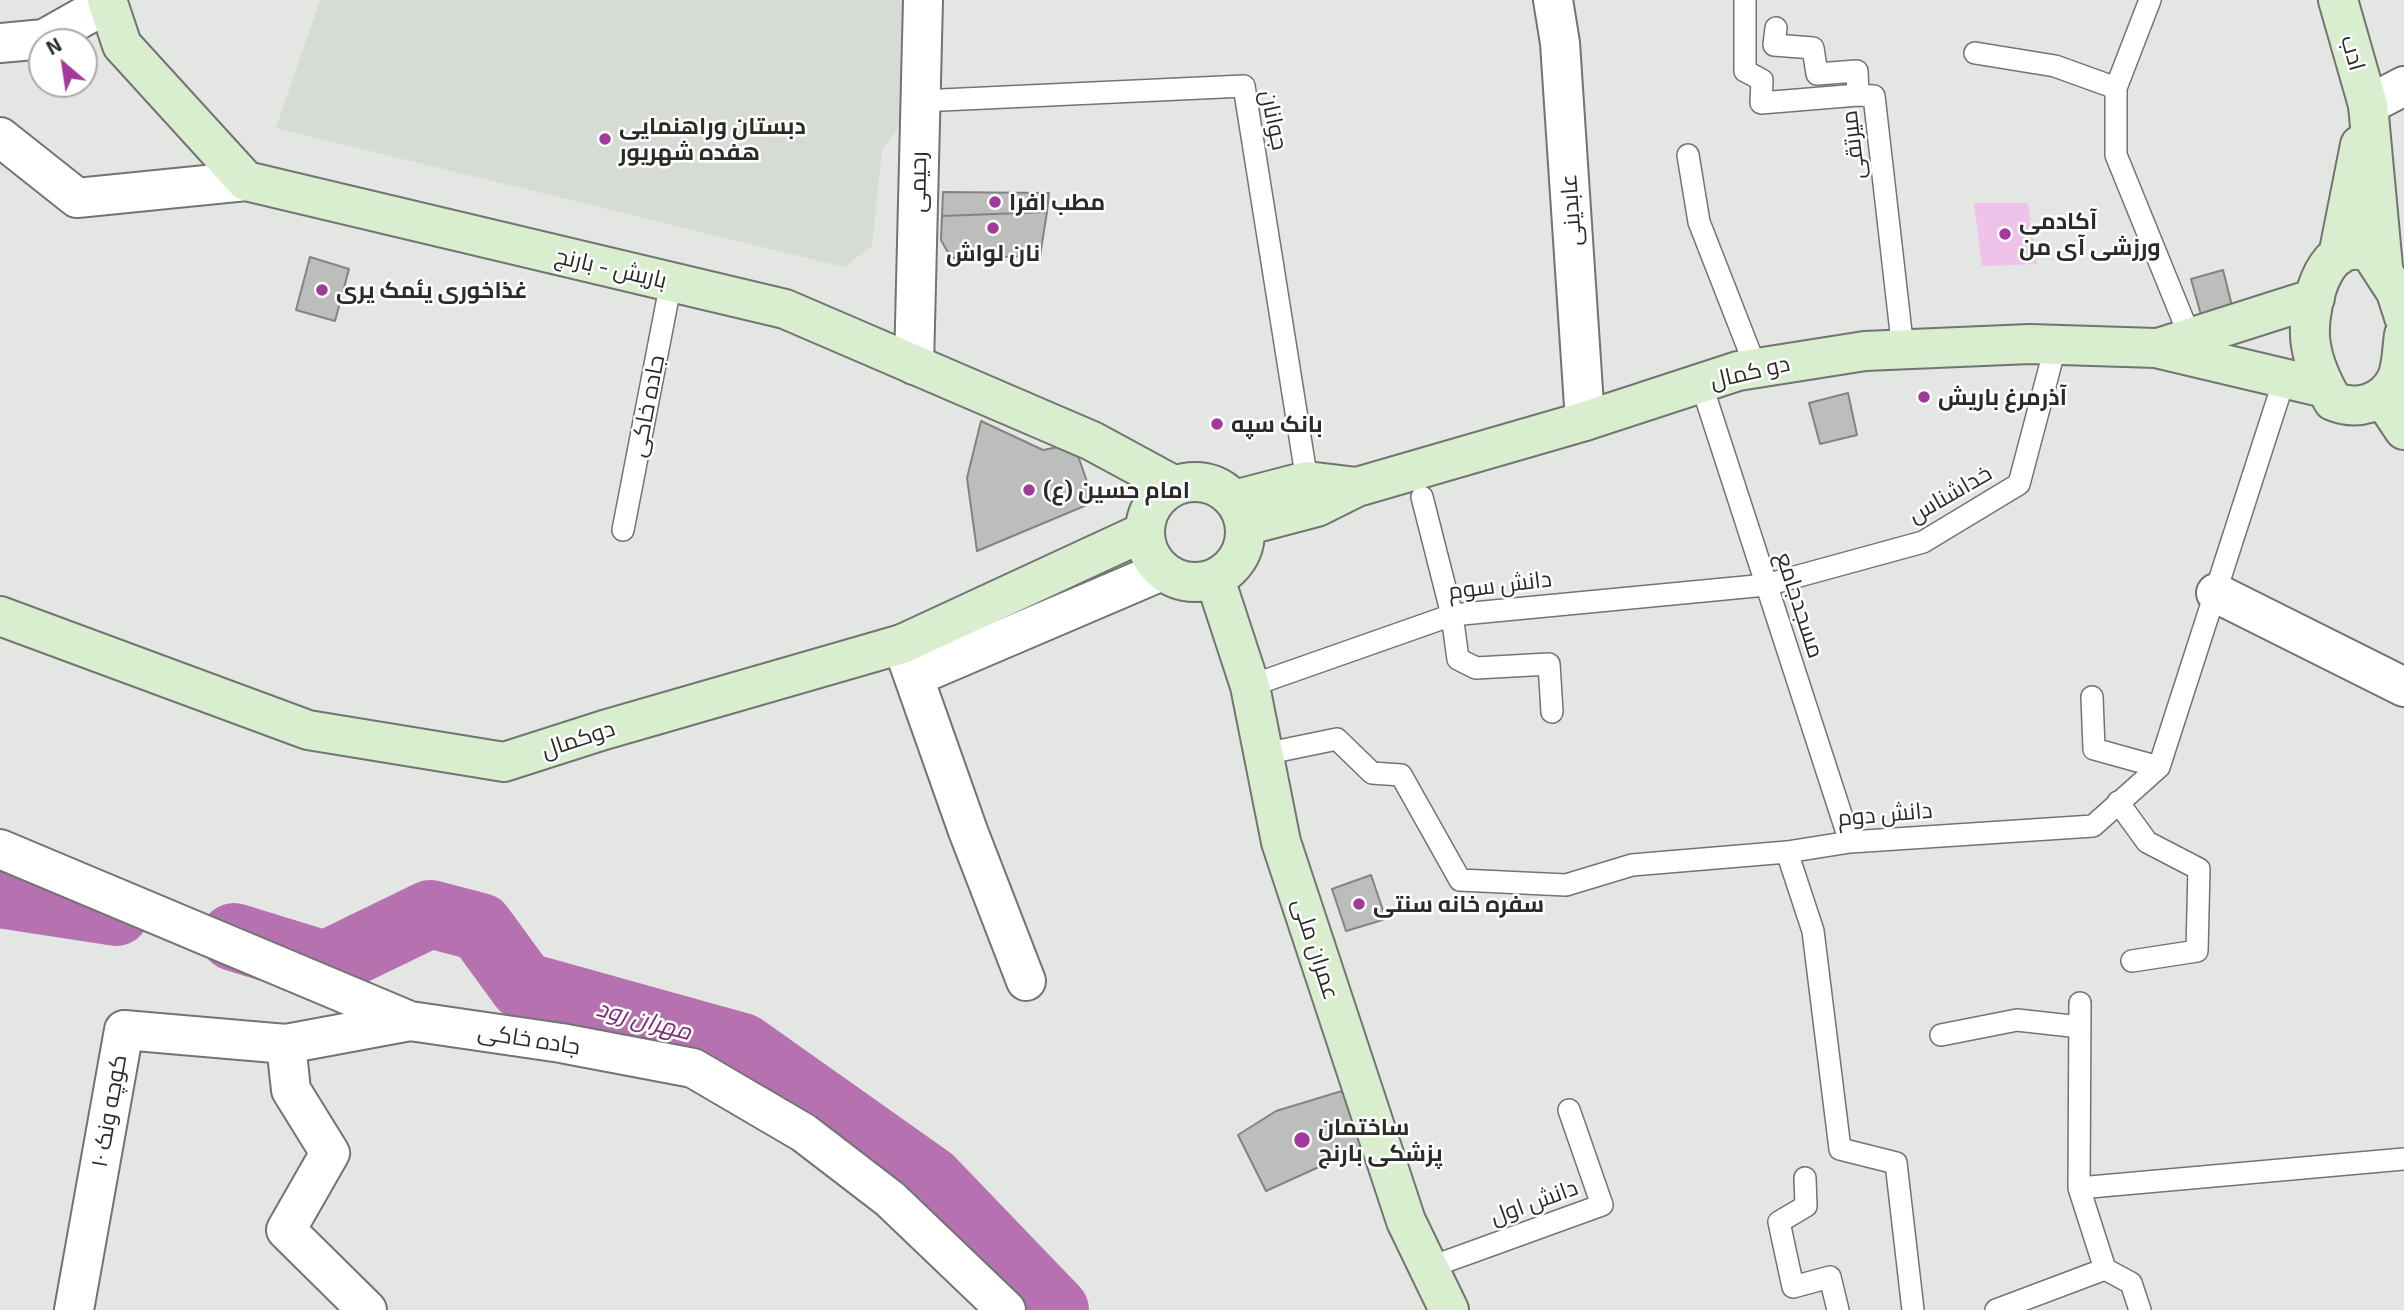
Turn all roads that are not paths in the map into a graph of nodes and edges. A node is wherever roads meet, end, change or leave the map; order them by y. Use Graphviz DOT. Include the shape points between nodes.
graph roads {
  1 [pos="923,0"];
  2 [pos="1553,0"];
  3 [pos="1745,0"];
  4 [pos="2150,0"];
  5 [pos="2338,0"];
  6 [pos="108,1"];
  7 [pos="1776,28"];
  8 [pos="0,43"];
  9 [pos="1975,53"];
  10 [pos="2404,86"];
  11 [pos="2116,88"];
  12 [pos="1858,94"];
  13 [pos="920,101"];
  14 [pos="2368,105"];
  15 [pos="0,137"];
  16 [pos="1688,155"];
  17 [pos="246,181"];
  18 [pos="2338,256"];
  19 [pos="2383,267"];
  20 [pos="671,282"];
  21 [pos="2315,298"];
  22 [pos="2404,317"];
  23 [pos="2404,335"];
  24 [pos="2173,343"];
  25 [pos="2056,344"];
  26 [pos="1903,350"];
  27 [pos="914,365"];
  28 [pos="1756,368"];
  29 [pos="2285,377"];
  30 [pos="1701,383"];
  31 [pos="2325,388"];
  32 [pos="2382,397"];
  33 [pos="1586,421"];
  34 [pos="2404,430"];
  35 [pos="1307,481"];
  36 [pos="1175,486"];
  37 [pos="1357,487"];
  38 [pos="1422,497"];
  39 [pos="1239,513"];
  40 [pos="623,530"];
  41 [pos="1144,532"];
  42 [pos="1162,571"];
  43 [pos="1215,579"];
  44 [pos="1766,585"];
  45 [pos="2216,593"];
  46 [pos="1452,615"];
  47 [pos="0,616"];
  48 [pos="908,660"];
  49 [pos="1251,686"];
  50 [pos="2404,687"];
  51 [pos="2092,696"];
  52 [pos="1552,712"];
  53 [pos="1264,754"];
  54 [pos="2159,767"];
  55 [pos="2118,802"];
  56 [pos="1850,842"];
  57 [pos="0,849"];
  58 [pos="1787,852"];
  59 [pos="2132,961"];
  60 [pos="1026,981"];
  61 [pos="2080,1003"];
  62 [pos="410,1021"];
  63 [pos="2080,1027"];
  64 [pos="1941,1035"];
  65 [pos="286,1044"];
  66 [pos="1569,1110"];
  67 [pos="2404,1159"];
  68 [pos="1805,1178"];
  69 [pos="2079,1188"];
  70 [pos="1428,1268"];
  71 [pos="2105,1269"];
  72 [pos="987,1304"];
  73 [pos="74,1310"];
  74 [pos="367,1310"];
  75 [pos="1449,1310"];
  76 [pos="1839,1310"];
  77 [pos="1913,1310"];
  78 [pos="1996,1310"];
  79 [pos="2140,1310"];
  1 -- 13 [label="street, رحیمی"];
  2 -- 33 [label="street, عابدینی" via="1560,43"];
  3 -- 12 [label="lane" via="1745,71 1762,80 1761,103"];
  4 -- 11 [label="lane"];
  5 -- 14 [label="main road, ادب"];
  6 -- 8 [label="street" via="44,39"];
  6 -- 17 [label="main road" via="122,46"];
  7 -- 12 [label="lane, میرتقی" via="1774,45 1813,48 1816,75 1857,71"];
  9 -- 11 [label="lane" via="2055,66"];
  10 -- 14 [label="street"];
  11 -- 24 [label="lane" via="2116,155"];
  12 -- 26 [label="lane, میرتقی" via="1874,96"];
  13 -- 27 [label="street, رحیمی"];
  13 -- 35 [label="lane, جوانان" via="1244,86"];
  14 -- 18 [label="main road"];
  14 -- 19 [label="main road, ادب"];
  15 -- 17 [label="street" via="77,198"];
  16 -- 28 [label="lane" via="1699,222"];
  17 -- 20 [label="main road, باریش - بارنج"];
  18 -- 19 [label="main road" via="2352,249 2370,252"];
  18 -- 21 [label="main road" via="2327,266"];
  19 -- 22 [label="main road"];
  20 -- 27 [label="main road, باریش - بارنج" via="785,309"];
  20 -- 40 [label="lane, جاده خاکی"];
  21 -- 24 [label="main road"];
  21 -- 31 [label="main road" via="2309,315 2310,344"];
  23 -- 32 [label="main road" via="2397,379"];
  24 -- 25 [label="main road, دو کمال"];
  24 -- 29 [label="main road"];
  25 -- 26 [label="main road, دو کمال"];
  25 -- 44 [label="lane, خداشناس" via="2019,484 1923,542"];
  26 -- 28 [label="main road, دو کمال"];
  27 -- 36 [label="main road, باریش - بارنج" via="1092,442"];
  28 -- 30 [label="main road, دو کمال"];
  29 -- 31 [label="main road"];
  29 -- 45 [label="lane"];
  30 -- 33 [label="main road, دو کمال"];
  30 -- 44 [label="lane, مسجدجامع"];
  31 -- 32 [label="main road" via="2333,401 2348,407"];
  32 -- 34 [label="main road"];
  33 -- 37 [label="main road, دو کمال"];
  35 -- 37 [label="main road, دو کمال"];
  35 -- 39 [label="main road, دو کمال"];
  36 -- 39 [label="main road" via="1196,482 1217,487"];
  36 -- 41 [label="main road" via="1159,497 1148,513"];
  37 -- 39 [label="main road, دو کمال" via="1317,507"];
  38 -- 46 [label="lane"];
  39 -- 43 [label="main road" via="1243,548 1233,566"];
  41 -- 42 [label="main road" via="1149,554"];
  41 -- 48 [label="main road, دوکمال"];
  42 -- 43 [label="main road" via="1187,583"];
  42 -- 48 [label="street"];
  43 -- 49 [label="main road, عمران ملی"];
  44 -- 46 [label="lane, دانش سوم"];
  44 -- 56 [label="lane, مسجدجامع"];
  45 -- 50 [label="street"];
  45 -- 54 [label="lane"];
  46 -- 49 [label="lane, دانش سوم"];
  46 -- 52 [label="lane" via="1458,659 1476,668 1549,664"];
  47 -- 48 [label="main road, دوکمال" via="308,730 504,762 604,730"];
  48 -- 60 [label="street"];
  49 -- 53 [label="main road, عمران ملی"];
  51 -- 54 [label="lane" via="2094,749"];
  53 -- 58 [label="lane, دانش دوم" via="1338,739 1372,773 1401,775 1460,880 1566,885 1632,864"];
  53 -- 70 [label="main road, عمران ملی" via="1281,842 1406,1221"];
  54 -- 55 [label="lane, دانش دوم"];
  55 -- 56 [label="lane, دانش دوم" via="2094,826"];
  55 -- 59 [label="lane" via="2147,842 2199,869 2197,951"];
  56 -- 58 [label="lane, دانش دوم"];
  57 -- 62 [label="street, جاده خاکی"];
  58 -- 77 [label="lane" via="1813,931 1840,1149 1896,1163"];
  61 -- 63 [label="lane"];
  62 -- 65 [label="street"];
  62 -- 72 [label="street, جاده خاکی" via="693,1068 804,1133 890,1199"];
  63 -- 64 [label="lane" via="2017,1020"];
  63 -- 69 [label="lane"];
  65 -- 73 [label="street, کوچه ونک ۱۰" via="124,1030"];
  65 -- 74 [label="street" via="291,1090 330,1153 286,1230"];
  66 -- 70 [label="lane, دانش اول" via="1602,1205"];
  67 -- 69 [label="lane"];
  68 -- 76 [label="lane" via="1806,1206 1779,1222 1793,1287 1830,1278"];
  69 -- 71 [label="lane"];
  70 -- 75 [label="main road, عمران ملی"];
  71 -- 78 [label="lane"];
  71 -- 79 [label="lane" via="2131,1283"];
}
